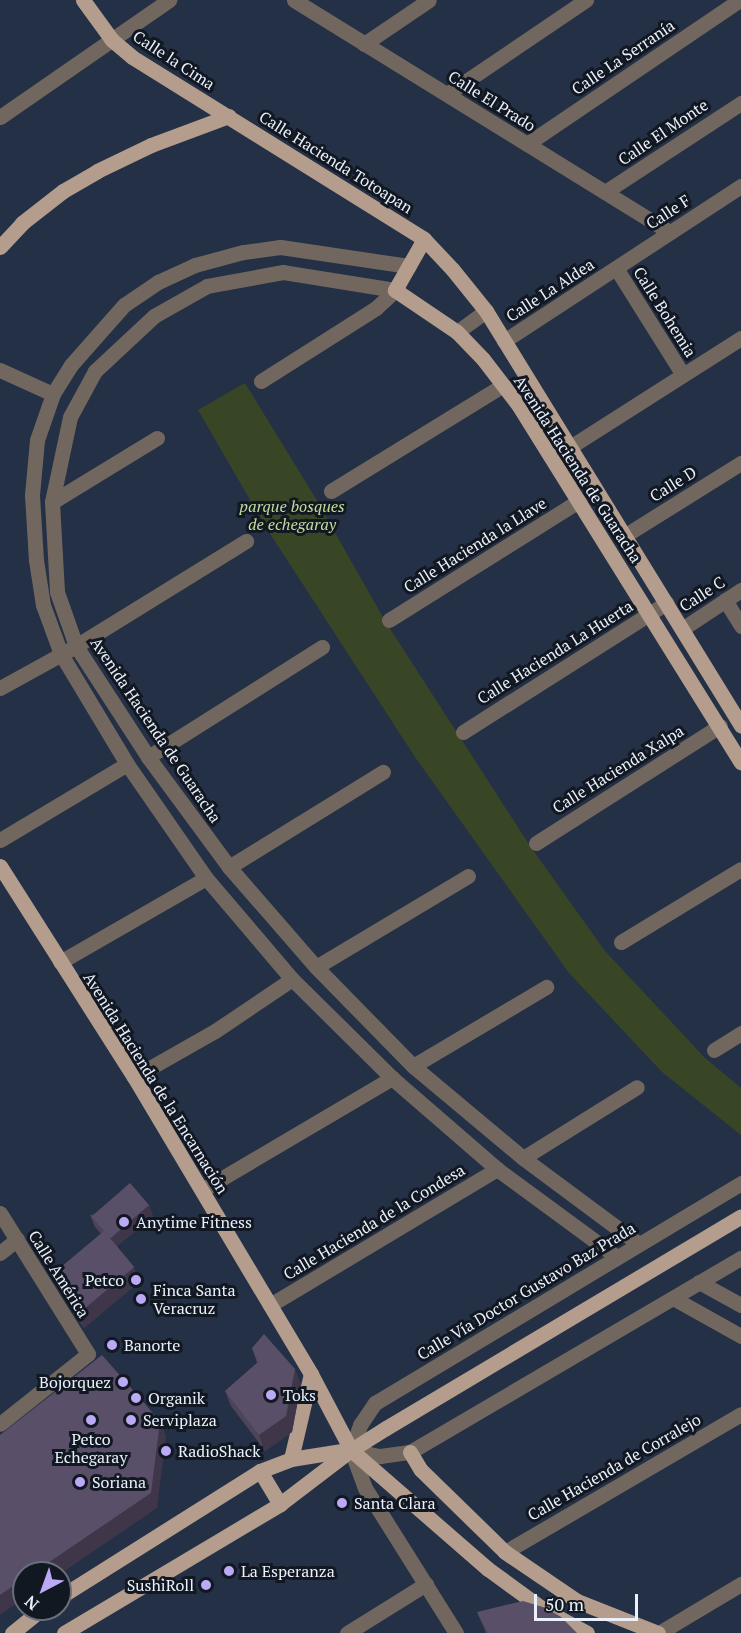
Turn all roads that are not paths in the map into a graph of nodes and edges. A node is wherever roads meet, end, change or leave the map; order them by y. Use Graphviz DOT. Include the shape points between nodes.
graph roads {
  1 [pos="82,0"];
  2 [pos="169,0"];
  3 [pos="294,0"];
  4 [pos="429,0"];
  5 [pos="586,0"];
  6 [pos="740,0"];
  7 [pos="112,40"];
  8 [pos="364,44"];
  9 [pos="447,94"];
  10 [pos="741,102"];
  11 [pos="228,116"];
  12 [pos="0,117"];
  13 [pos="527,144"];
  14 [pos="741,186"];
  15 [pos="606,192"];
  16 [pos="670,232"];
  17 [pos="424,239"];
  18 [pos="0,247"];
  19 [pos="409,266"];
  20 [pos="616,268"];
  21 [pos="395,290"];
  22 [pos="486,311"];
  23 [pos="457,332"];
  24 [pos="741,338"];
  25 [pos="504,341"];
  26 [pos="0,370"];
  27 [pos="683,375"];
  28 [pos="261,381"];
  29 [pos="503,385"];
  30 [pos="54,393"];
  31 [pos="537,395"];
  32 [pos="519,406"];
  33 [pos="157,438"];
  34 [pos="570,447"];
  35 [pos="741,463"];
  36 [pos="331,491"];
  37 [pos="579,501"];
  38 [pos="52,502"];
  39 [pos="624,536"];
  40 [pos="246,541"];
  41 [pos="741,590"];
  42 [pos="725,600"];
  43 [pos="666,603"];
  44 [pos="649,614"];
  45 [pos="389,620"];
  46 [pos="741,626"];
  47 [pos="682,629"];
  48 [pos="76,646"];
  49 [pos="322,647"];
  50 [pos="61,654"];
  51 [pos="0,688"];
  52 [pos="720,726"];
  53 [pos="741,726"];
  54 [pos="463,732"];
  55 [pos="148,757"];
  56 [pos="741,762"];
  57 [pos="127,764"];
  58 [pos="383,772"];
  59 [pos="0,840"];
  60 [pos="536,843"];
  61 [pos="0,866"];
  62 [pos="229,867"];
  63 [pos="741,868"];
  64 [pos="468,876"];
  65 [pos="206,878"];
  66 [pos="249,890"];
  67 [pos="227,903"];
  68 [pos="621,942"];
  69 [pos="297,946"];
  70 [pos="276,958"];
  71 [pos="60,962"];
  72 [pos="316,967"];
  73 [pos="292,979"];
  74 [pos="546,987"];
  75 [pos="741,1033"];
  76 [pos="714,1050"];
  77 [pos="413,1066"];
  78 [pos="134,1077"];
  79 [pos="392,1077"];
  80 [pos="637,1087"];
  81 [pos="482,1124"];
  82 [pos="466,1143"];
  83 [pos="523,1158"];
  84 [pos="497,1169"];
  85 [pos="741,1183"];
  86 [pos="201,1190"];
  87 [pos="0,1213"];
  88 [pos="741,1216"];
  89 [pos="17,1239"];
  90 [pos="639,1244"];
  91 [pos="0,1253"];
  92 [pos="617,1257"];
  93 [pos="741,1258"];
  94 [pos="699,1282"];
  95 [pos="673,1298"];
  96 [pos="270,1305"];
  97 [pos="741,1305"];
  98 [pos="741,1336"];
  99 [pos="311,1374"];
  100 [pos="741,1414"];
  101 [pos="0,1424"];
  102 [pos="351,1450"];
  103 [pos="410,1452"];
  104 [pos="291,1459"];
  105 [pos="260,1471"];
  106 [pos="280,1504"];
  107 [pos="505,1552"];
  108 [pos="426,1584"];
  109 [pos="741,1584"];
  110 [pos="72,1589"];
  111 [pos="577,1601"];
  112 [pos="27,1621"];
  113 [pos="566,1623"];
  114 [pos="12,1633"];
  115 [pos="64,1633"];
  116 [pos="347,1633"];
  117 [pos="456,1633"];
  118 [pos="587,1633"];
  119 [pos="658,1633"];
  1 -- 7 [label="main road, Calle la Cima"];
  2 -- 7 [label="street"];
  3 -- 8 [label="street, Calle El Prado"];
  4 -- 8 [label="street"];
  5 -- 9 [label="street"];
  6 -- 13 [label="street, Calle La Serranía"];
  7 -- 11 [label="main road, Calle la Cima" via="132,57"];
  7 -- 12 [label="street"];
  8 -- 9 [label="street, Calle El Prado"];
  9 -- 13 [label="street, Calle El Prado"];
  10 -- 15 [label="street, Calle El Monte"];
  11 -- 17 [label="main road, Calle Hacienda Totoapan"];
  11 -- 18 [label="main road" via="151,145 97,171 55,198"];
  13 -- 15 [label="street, Calle El Prado"];
  14 -- 16 [label="street, Calle F"];
  15 -- 16 [label="street, Calle El Prado"];
  16 -- 20 [label="street, Calle F"];
  17 -- 19 [label="main road"];
  17 -- 22 [label="main road, Avenida Hacienda de Guaracha"];
  19 -- 21 [label="main road"];
  19 -- 30 [label="street" via="280,246 195,265 158,282 124,305 71,365"];
  20 -- 25 [label="street, Calle La Aldea"];
  20 -- 27 [label="street, Calle Bohemia"];
  21 -- 23 [label="main road, Avenida Hacienda de Guaracha"];
  21 -- 28 [label="street" via="376,308"];
  21 -- 38 [label="street, Avenida Hacienda de Guaracha" via="283,272 207,286 154,316 95,371 70,417"];
  22 -- 23 [label="street"];
  22 -- 25 [label="main road, Avenida Hacienda de Guaracha"];
  23 -- 29 [label="main road, Avenida Hacienda de Guaracha"];
  24 -- 27 [label="street"];
  25 -- 31 [label="main road, Avenida Hacienda de Guaracha"];
  26 -- 30 [label="street"];
  27 -- 34 [label="street"];
  29 -- 32 [label="main road, Avenida Hacienda de Guaracha"];
  29 -- 36 [label="street"];
  30 -- 50 [label="street" via="37,440 32,495 43,604"];
  31 -- 32 [label="street"];
  31 -- 34 [label="main road, Avenida Hacienda de Guaracha"];
  32 -- 37 [label="main road, Avenida Hacienda de Guaracha"];
  33 -- 38 [label="street"];
  34 -- 39 [label="main road, Avenida Hacienda de Guaracha"];
  35 -- 39 [label="street, Calle D"];
  37 -- 44 [label="main road, Avenida Hacienda de Guaracha"];
  37 -- 45 [label="street, Calle Hacienda la Llave"];
  38 -- 48 [label="street, Avenida Hacienda de Guaracha" via="57,592"];
  39 -- 43 [label="main road, Avenida Hacienda de Guaracha"];
  40 -- 48 [label="street"];
  41 -- 42 [label="street, Calle C"];
  42 -- 46 [label="street"];
  42 -- 47 [label="street, Calle C"];
  43 -- 44 [label="street, Calle Hacienda La Huerta"];
  43 -- 47 [label="main road, Avenida Hacienda de Guaracha"];
  44 -- 52 [label="main road, Avenida Hacienda de Guaracha"];
  44 -- 54 [label="street, Calle Hacienda La Huerta"];
  47 -- 53 [label="main road, Avenida Hacienda de Guaracha"];
  48 -- 50 [label="street"];
  48 -- 55 [label="street, Avenida Hacienda de Guaracha"];
  49 -- 55 [label="street"];
  50 -- 51 [label="street"];
  50 -- 57 [label="street"];
  52 -- 56 [label="main road, Avenida Hacienda de Guaracha"];
  52 -- 60 [label="street, Calle Hacienda Xalpa"];
  55 -- 62 [label="street, Avenida Hacienda de Guaracha"];
  57 -- 59 [label="street"];
  57 -- 65 [label="street"];
  58 -- 62 [label="street"];
  61 -- 71 [label="main road, Avenida Hacienda de la Encarnación"];
  62 -- 66 [label="street, Avenida Hacienda de Guaracha"];
  63 -- 68 [label="street"];
  64 -- 72 [label="street"];
  65 -- 67 [label="street"];
  65 -- 71 [label="street"];
  66 -- 67 [label="street" via="246,900 238,905"];
  66 -- 69 [label="street, Avenida Hacienda de Guaracha"];
  67 -- 70 [label="street"];
  69 -- 70 [label="street" via="285,945 277,950"];
  69 -- 72 [label="street, Avenida Hacienda de Guaracha"];
  70 -- 73 [label="street"];
  71 -- 78 [label="main road, Avenida Hacienda de la Encarnación"];
  72 -- 77 [label="street, Avenida Hacienda de Guaracha"];
  73 -- 78 [label="street"];
  73 -- 79 [label="street"];
  74 -- 77 [label="street"];
  75 -- 76 [label="street"];
  77 -- 81 [label="street, Avenida Hacienda de Guaracha"];
  78 -- 86 [label="main road, Avenida Hacienda de la Encarnación"];
  79 -- 82 [label="street"];
  79 -- 86 [label="street"];
  80 -- 83 [label="street"];
  81 -- 82 [label="street"];
  81 -- 83 [label="street, Avenida Hacienda de Guaracha"];
  82 -- 84 [label="street"];
  83 -- 90 [label="street, Avenida Hacienda de Guaracha"];
  84 -- 92 [label="street"];
  84 -- 96 [label="street, Calle Hacienda de la Condesa"];
  85 -- 90 [label="street, Calle Vía Doctor Gustavo Baz Prada"];
  86 -- 96 [label="main road, Avenida Hacienda de la Encarnación"];
  87 -- 89 [label="street, Calle América"];
  88 -- 102 [label="main road"];
  89 -- 91 [label="street"];
  89 -- 101 [label="street, Calle América" via="88,1354"];
  90 -- 92 [label="street, Calle Vía Doctor Gustavo Baz Prada"];
  92 -- 102 [label="street, Calle Vía Doctor Gustavo Baz Prada" via="375,1403 360,1425"];
  93 -- 94 [label="street"];
  94 -- 95 [label="street"];
  94 -- 97 [label="street"];
  95 -- 98 [label="street"];
  95 -- 103 [label="street"];
  96 -- 99 [label="main road, Avenida Hacienda de la Encarnación"];
  99 -- 102 [label="main road, Avenida Hacienda de la Encarnación"];
  99 -- 104 [label="main road"];
  100 -- 107 [label="street, Calle Hacienda de Corralejo"];
  102 -- 103 [label="street" via="380,1456"];
  102 -- 104 [label="main road"];
  102 -- 106 [label="main road"];
  102 -- 108 [label="street, Avenida Hacienda de la Encarnación" via="365,1488"];
  102 -- 113 [label="main road" via="488,1569"];
  103 -- 107 [label="main road" via="421,1470"];
  104 -- 105 [label="main road"];
  105 -- 106 [label="main road"];
  105 -- 110 [label="main road"];
  106 -- 115 [label="main road"];
  107 -- 111 [label="main road"];
  108 -- 116 [label="street"];
  108 -- 117 [label="street, Avenida Hacienda de la Encarnación"];
  109 -- 119 [label="street"];
  111 -- 113 [label="main road"];
  111 -- 119 [label="main road"];
  112 -- 114 [label="main road"];
  113 -- 118 [label="main road"];
}
